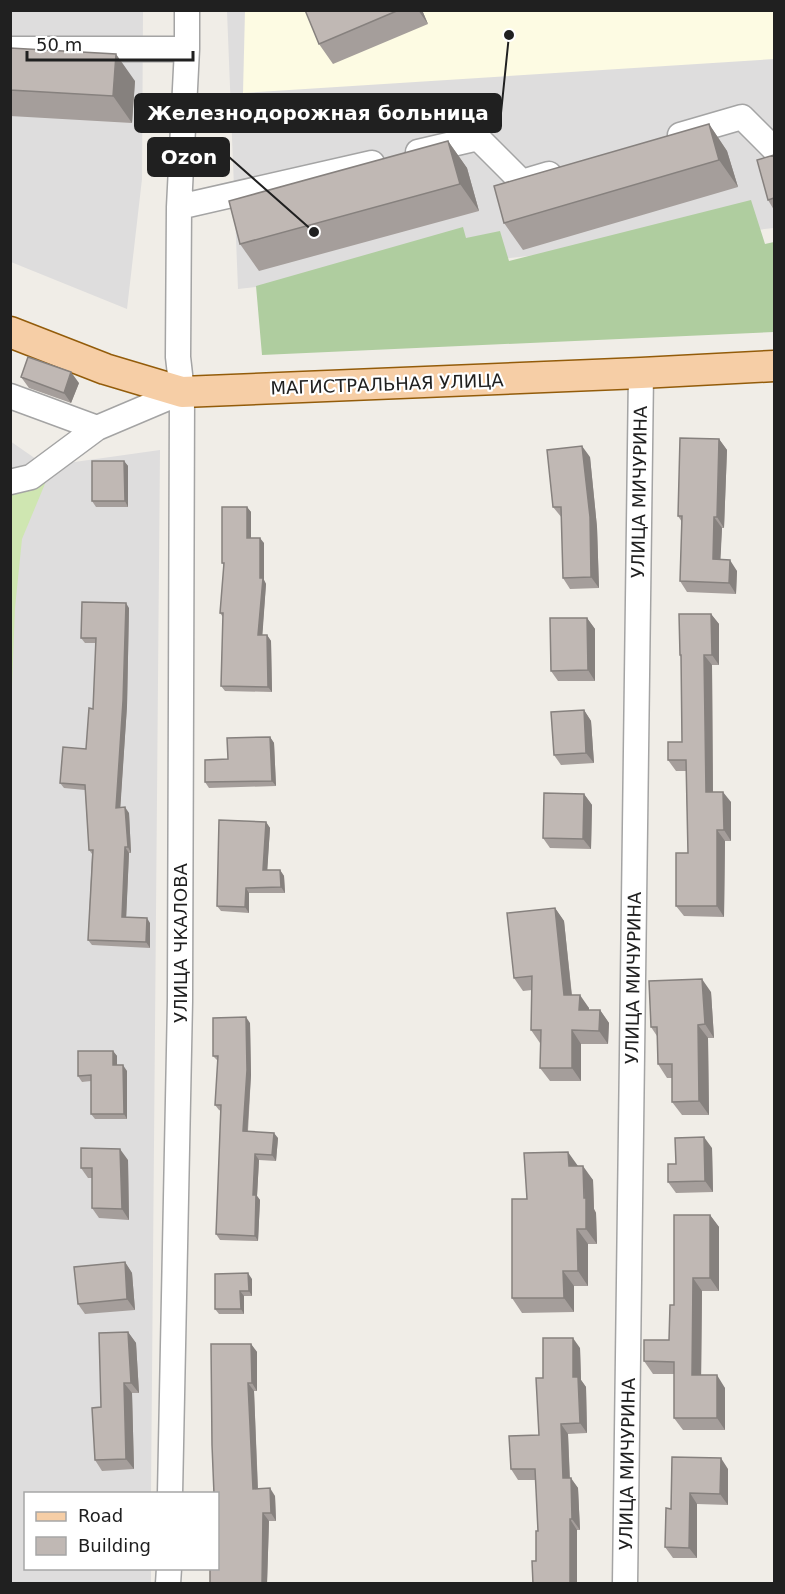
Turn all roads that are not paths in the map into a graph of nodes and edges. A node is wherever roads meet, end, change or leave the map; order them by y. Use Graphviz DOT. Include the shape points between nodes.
graph roads {
  1 [pos="187,10"];
  2 [pos="10,49"];
  3 [pos="187,49"];
  4 [pos="654,143"];
  5 [pos="774,149"];
  6 [pos="566,169"];
  7 [pos="179,207"];
  8 [pos="10,332"];
  9 [pos="774,366"];
  10 [pos="641,373"];
  11 [pos="182,392"];
  12 [pos="10,396"];
  13 [pos="97,428"];
  14 [pos="10,483"];
  15 [pos="170,1492"];
  16 [pos="625,1584"];
  1 -- 3 [label="street, УЛИЦА ЧКАЛОВА"];
  2 -- 3 [label="street"];
  3 -- 7 [label="street, УЛИЦА ЧКАЛОВА"];
  4 -- 5 [label="street" via="742,117"];
  6 -- 7 [label="street" via="522,182 478,138"];
  7 -- 11 [label="street, УЛИЦА ЧКАЛОВА" via="178,357"];
  8 -- 11 [label="main road, МАГИСТРАЛЬНАЯ УЛИЦА" via="105,369"];
  9 -- 10 [label="main road, МАГИСТРАЛЬНАЯ УЛИЦА"];
  10 -- 11 [label="main road, МАГИСТРАЛЬНАЯ УЛИЦА"];
  10 -- 16 [label="street, УЛИЦА МИЧУРИНА"];
  11 -- 13 [label="street"];
  11 -- 15 [label="street, УЛИЦА ЧКАЛОВА" via="180,989"];
  12 -- 13 [label="street"];
  13 -- 14 [label="street" via="32,477"];
}
